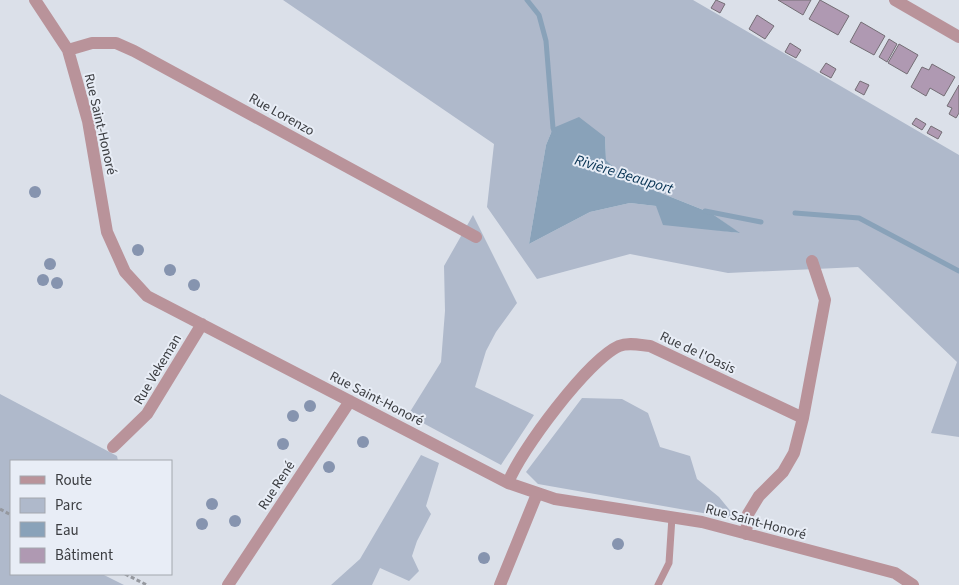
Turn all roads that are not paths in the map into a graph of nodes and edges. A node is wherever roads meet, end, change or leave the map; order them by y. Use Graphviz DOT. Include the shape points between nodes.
graph roads {
  1 [pos="35,0"];
  2 [pos="895,0"];
  3 [pos="959,37"];
  4 [pos="68,50"];
  5 [pos="476,237"];
  6 [pos="812,261"];
  7 [pos="202,324"];
  8 [pos="350,401"];
  9 [pos="803,418"];
  10 [pos="113,447"];
  11 [pos="508,483"];
  12 [pos="537,494"];
  13 [pos="672,517"];
  14 [pos="746,534"];
  15 [pos="228,585"];
  16 [pos="500,585"];
  17 [pos="658,585"];
  18 [pos="913,585"];
  1 -- 4 [label="street, Rue Saint-Honoré"];
  2 -- 3 [label="street"];
  4 -- 5 [label="street, Rue Lorenzo" via="92,44 116,44 134,51"];
  4 -- 7 [label="street, Rue Saint-Honoré" via="88,122 107,232 125,272 146,296"];
  6 -- 9 [label="street" via="825,300"];
  7 -- 8 [label="street, Rue Saint-Honoré"];
  7 -- 10 [label="street, Rue Vekeman" via="148,414"];
  8 -- 11 [label="street, Rue Saint-Honoré"];
  8 -- 15 [label="street, Rue René"];
  9 -- 11 [label="street, Rue de l'Oasis" via="650,346 621,345 607,353 579,380 522,455"];
  9 -- 14 [label="street" via="794,453 783,472 759,496 748,514"];
  11 -- 12 [label="street, Rue Saint-Honoré"];
  12 -- 13 [label="street, Rue Saint-Honoré"];
  12 -- 16 [label="street"];
  13 -- 14 [label="street, Rue Saint-Honoré"];
  13 -- 17 [label="lane" via="669,563"];
  14 -- 18 [label="street, Rue Saint-Honoré" via="895,573"];
}
